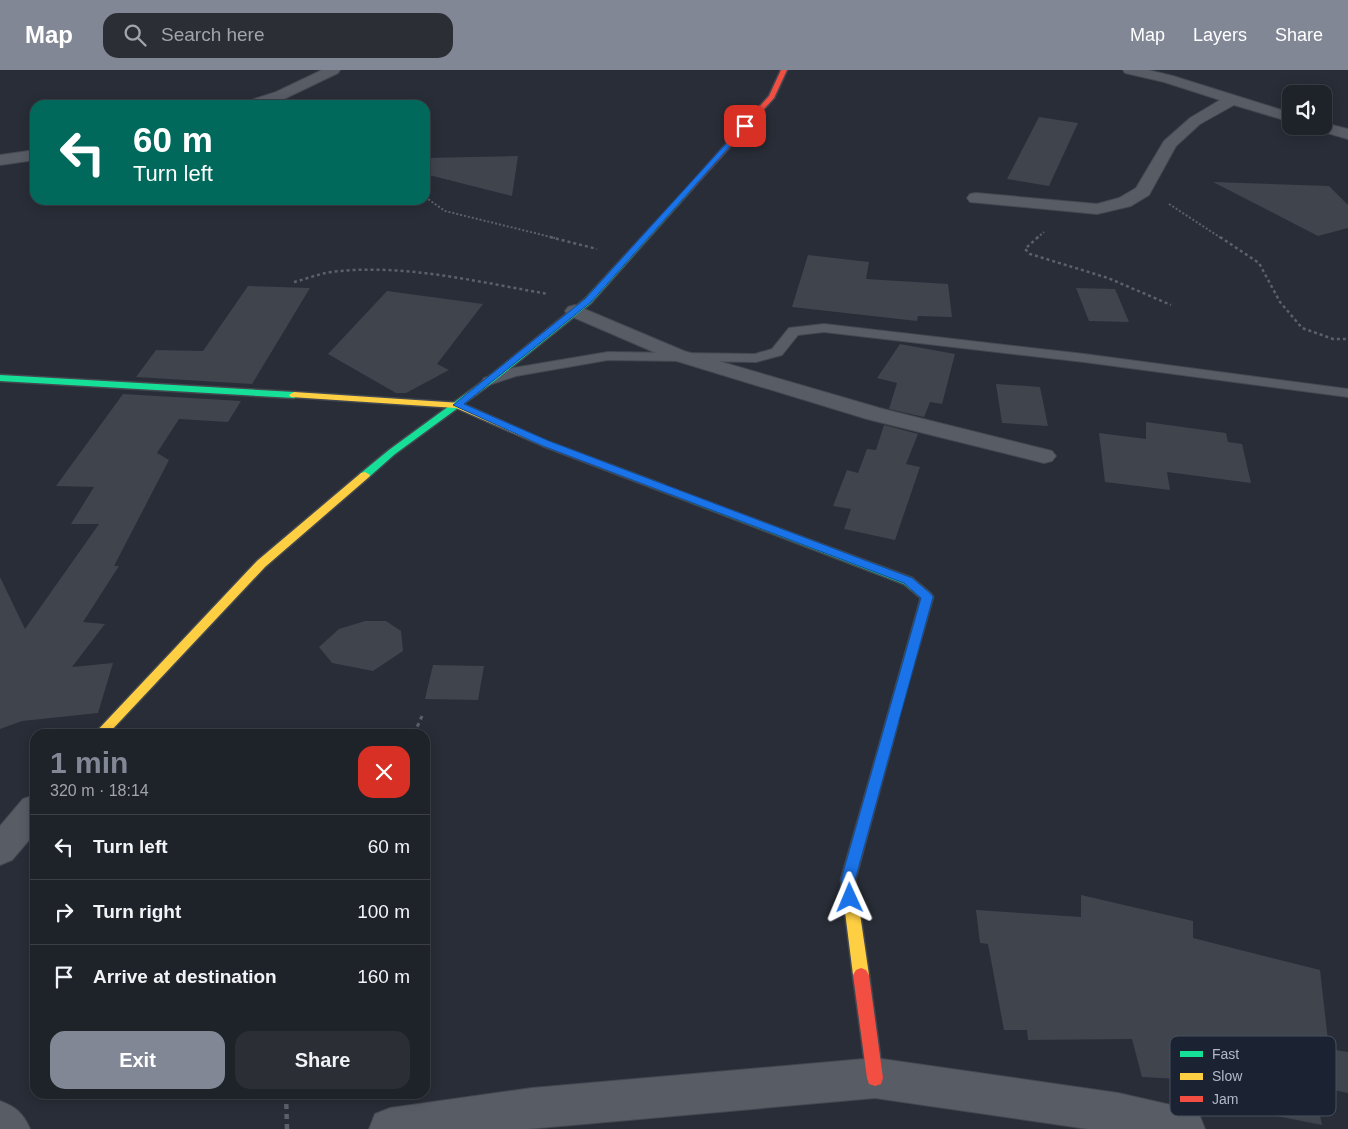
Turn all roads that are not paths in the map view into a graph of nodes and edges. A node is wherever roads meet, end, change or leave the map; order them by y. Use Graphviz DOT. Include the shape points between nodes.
graph roads {
  1 [pos="333,70"];
  2 [pos="784,70"];
  3 [pos="1130,70"];
  4 [pos="1233,99"];
  5 [pos="266,100"];
  6 [pos="1282,115"];
  7 [pos="1332,130"];
  8 [pos="1348,134"];
  9 [pos="30,156"];
  10 [pos="0,160"];
  11 [pos="976,198"];
  12 [pos="582,306"];
  13 [pos="677,356"];
  14 [pos="0,378"];
  15 [pos="489,381"];
  16 [pos="1348,393"];
  17 [pos="458,405"];
  18 [pos="1044,456"];
  19 [pos="105,729"];
  20 [pos="30,815"];
  21 [pos="0,850"];
  22 [pos="875,1078"];
  23 [pos="0,1121"];
  24 [pos="9,1129"];
  25 [pos="390,1129"];
  26 [pos="1184,1129"];
  1 -- 5 [label="street"];
  2 -- 12 [label="street" via="772,97"];
  3 -- 4 [label="street"];
  4 -- 6 [label="street"];
  4 -- 11 [label="street" via="1195,121 1170,144 1143,191 1125,202 1097,209"];
  7 -- 8 [label="street"];
  9 -- 10 [label="street"];
  12 -- 13 [label="street"];
  12 -- 15 [label="street"];
  13 -- 15 [label="lane" via="608,356 513,372"];
  13 -- 16 [label="lane" via="756,358 777,352 794,331 824,328"];
  13 -- 18 [label="street" via="875,414"];
  14 -- 17 [label="street"];
  15 -- 17 [label="street"];
  17 -- 19 [label="street" via="392,452 261,564"];
  17 -- 22 [label="street" via="546,444 908,581 927,597 848,880"];
  20 -- 21 [label="street"];
  22 -- 25 [label="street" via="532,1108"];
  22 -- 26 [label="street" via="1118,1113"];
  23 -- 24 [label="street"];
}
